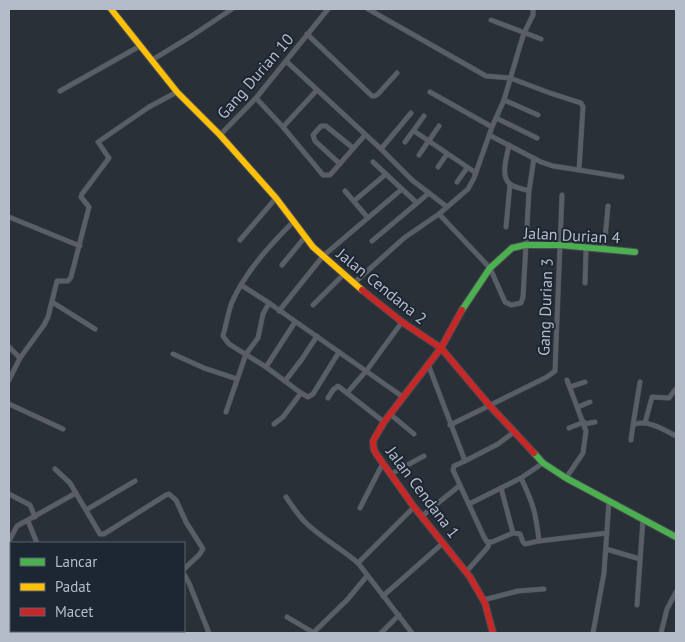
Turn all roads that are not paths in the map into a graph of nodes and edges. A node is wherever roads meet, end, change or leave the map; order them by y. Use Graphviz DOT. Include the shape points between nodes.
graph roads {
  1 [pos="110,9"];
  2 [pos="232,9"];
  3 [pos="328,9"];
  4 [pos="368,9"];
  5 [pos="533,9"];
  6 [pos="491,20"];
  7 [pos="524,33"];
  8 [pos="307,34"];
  9 [pos="541,39"];
  10 [pos="140,46"];
  11 [pos="152,60"];
  12 [pos="286,61"];
  13 [pos="397,73"];
  14 [pos="510,78"];
  15 [pos="317,90"];
  16 [pos="60,91"];
  17 [pos="176,92"];
  18 [pos="430,92"];
  19 [pos="256,98"];
  20 [pos="504,100"];
  21 [pos="411,113"];
  22 [pos="538,115"];
  23 [pos="424,116"];
  24 [pos="496,118"];
  25 [pos="439,126"];
  26 [pos="283,127"];
  27 [pos="492,127"];
  28 [pos="414,131"];
  29 [pos="220,135"];
  30 [pos="365,135"];
  31 [pos="489,135"];
  32 [pos="537,138"];
  33 [pos="429,140"];
  34 [pos="405,142"];
  35 [pos="509,145"];
  36 [pos="353,148"];
  37 [pos="381,149"];
  38 [pos="447,154"];
  39 [pos="419,155"];
  40 [pos="534,158"];
  41 [pos="373,162"];
  42 [pos="340,164"];
  43 [pos="438,167"];
  44 [pos="467,168"];
  45 [pos="579,170"];
  46 [pos="476,172"];
  47 [pos="386,174"];
  48 [pos="622,176"];
  49 [pos="457,182"];
  50 [pos="510,184"];
  51 [pos="402,188"];
  52 [pos="345,190"];
  53 [pos="529,191"];
  54 [pos="429,193"];
  55 [pos="562,195"];
  56 [pos="276,198"];
  57 [pos="354,201"];
  58 [pos="417,203"];
  59 [pos="608,206"];
  60 [pos="447,207"];
  61 [pos="439,214"];
  62 [pos="9,217"];
  63 [pos="368,218"];
  64 [pos="294,221"];
  65 [pos="506,227"];
  66 [pos="305,236"];
  67 [pos="240,240"];
  68 [pos="372,241"];
  69 [pos="526,245"];
  70 [pos="560,245"];
  71 [pos="80,246"];
  72 [pos="586,249"];
  73 [pos="604,250"];
  74 [pos="635,252"];
  75 [pos="324,256"];
  76 [pos="282,264"];
  77 [pos="490,268"];
  78 [pos="343,275"];
  79 [pos="354,283"];
  80 [pos="585,283"];
  81 [pos="241,285"];
  82 [pos="52,302"];
  83 [pos="269,303"];
  84 [pos="313,305"];
  85 [pos="279,311"];
  86 [pos="295,322"];
  87 [pos="402,322"];
  88 [pos="96,330"];
  89 [pos="317,336"];
  90 [pos="9,347"];
  91 [pos="441,348"];
  92 [pos="339,352"];
  93 [pos="173,354"];
  94 [pos="246,354"];
  95 [pos="20,358"];
  96 [pos="428,364"];
  97 [pos="266,366"];
  98 [pos="367,370"];
  99 [pos="237,379"];
  100 [pos="9,380"];
  101 [pos="567,380"];
  102 [pos="285,381"];
  103 [pos="585,382"];
  104 [pos="640,382"];
  105 [pos="570,387"];
  106 [pos="675,390"];
  107 [pos="301,393"];
  108 [pos="346,393"];
  109 [pos="403,397"];
  110 [pos="328,398"];
  111 [pos="590,402"];
  112 [pos="9,404"];
  113 [pos="490,406"];
  114 [pos="578,407"];
  115 [pos="226,412"];
  116 [pos="390,414"];
  117 [pos="384,422"];
  118 [pos="595,422"];
  119 [pos="584,423"];
  120 [pos="645,423"];
  121 [pos="274,424"];
  122 [pos="450,425"];
  123 [pos="633,426"];
  124 [pos="569,428"];
  125 [pos="63,429"];
  126 [pos="514,432"];
  127 [pos="414,434"];
  128 [pos="676,436"];
  129 [pos="631,440"];
  130 [pos="424,456"];
  131 [pos="465,461"];
  132 [pos="382,463"];
  133 [pos="543,463"];
  134 [pos="55,469"];
  135 [pos="391,474"];
  136 [pos="521,478"];
  137 [pos="566,478"];
  138 [pos="135,481"];
  139 [pos="459,486"];
  140 [pos="501,488"];
  141 [pos="76,493"];
  142 [pos="9,494"];
  143 [pos="286,497"];
  144 [pos="609,502"];
  145 [pos="469,504"];
  146 [pos="414,507"];
  147 [pos="360,508"];
  148 [pos="86,510"];
  149 [pos="34,516"];
  150 [pos="422,516"];
  151 [pos="643,519"];
  152 [pos="28,521"];
  153 [pos="513,533"];
  154 [pos="607,533"];
  155 [pos="676,537"];
  156 [pos="9,541"];
  157 [pos="539,541"];
  158 [pos="37,542"];
  159 [pos="489,542"];
  160 [pos="443,543"];
  161 [pos="606,549"];
  162 [pos="640,559"];
  163 [pos="358,563"];
  164 [pos="185,567"];
  165 [pos="466,572"];
  166 [pos="185,576"];
  167 [pos="367,576"];
  168 [pos="544,588"];
  169 [pos="676,592"];
  170 [pos="383,596"];
  171 [pos="483,600"];
  172 [pos="637,605"];
  173 [pos="399,615"];
  174 [pos="288,617"];
  175 [pos="209,633"];
  176 [pos="313,633"];
  177 [pos="380,633"];
  178 [pos="412,633"];
  179 [pos="494,633"];
  180 [pos="593,633"];
  181 [pos="661,633"];
  1 -- 10 [label="street, Jalan Cendana 2"];
  2 -- 11 [label="street"];
  3 -- 8 [label="street, Gang Durian 10"];
  4 -- 14 [label="street" via="486,76"];
  5 -- 7 [label="street"];
  6 -- 7 [label="street"];
  7 -- 9 [label="street"];
  7 -- 14 [label="street"];
  8 -- 12 [label="street, Gang Durian 10"];
  8 -- 13 [label="street" via="372,96 378,94"];
  10 -- 11 [label="street, Jalan Cendana 2"];
  10 -- 16 [label="street"];
  11 -- 17 [label="street, Jalan Cendana 2"];
  12 -- 15 [label="street"];
  12 -- 19 [label="street, Gang Durian 10"];
  14 -- 20 [label="street"];
  14 -- 45 [label="street" via="582,104"];
  15 -- 26 [label="street"];
  15 -- 30 [label="street"];
  17 -- 29 [label="street, Jalan Cendana 2"];
  17 -- 71 [label="street" via="98,142 109,158 81,197 89,207"];
  18 -- 27 [label="street"];
  19 -- 26 [label="street"];
  19 -- 29 [label="street, Gang Durian 10"];
  20 -- 22 [label="street"];
  20 -- 24 [label="street"];
  21 -- 37 [label="street"];
  23 -- 28 [label="street"];
  24 -- 27 [label="street"];
  24 -- 32 [label="street"];
  25 -- 33 [label="street"];
  26 -- 42 [label="street" via="323,175 330,175"];
  27 -- 31 [label="street"];
  28 -- 33 [label="street"];
  28 -- 34 [label="street"];
  29 -- 56 [label="street, Jalan Cendana 2"];
  30 -- 36 [label="street"];
  30 -- 37 [label="street"];
  31 -- 35 [label="street"];
  31 -- 46 [label="street"];
  33 -- 38 [label="street"];
  33 -- 39 [label="street"];
  35 -- 40 [label="street"];
  35 -- 50 [label="street" via="504,167"];
  36 -- 42 [label="street"];
  36 -- 42 [label="street" via="326,126 320,126 314,138"];
  37 -- 54 [label="street"];
  38 -- 43 [label="street"];
  38 -- 44 [label="street"];
  40 -- 45 [label="street" via="553,166"];
  40 -- 53 [label="street"];
  41 -- 47 [label="street"];
  44 -- 46 [label="street"];
  44 -- 49 [label="street"];
  45 -- 48 [label="street"];
  46 -- 60 [label="street" via="468,189"];
  47 -- 51 [label="street"];
  47 -- 57 [label="street"];
  50 -- 53 [label="street"];
  50 -- 65 [label="street"];
  51 -- 58 [label="street"];
  51 -- 63 [label="street"];
  52 -- 57 [label="street"];
  53 -- 69 [label="street"];
  54 -- 58 [label="street"];
  54 -- 60 [label="street"];
  55 -- 70 [label="street"];
  56 -- 64 [label="street, Jalan Cendana 2"];
  56 -- 67 [label="street"];
  57 -- 63 [label="street"];
  58 -- 68 [label="street"];
  59 -- 73 [label="street"];
  60 -- 61 [label="street"];
  61 -- 77 [label="street"];
  61 -- 79 [label="street" via="404,238"];
  62 -- 71 [label="street"];
  63 -- 75 [label="street"];
  64 -- 66 [label="street, Jalan Cendana 2"];
  64 -- 81 [label="street"];
  66 -- 75 [label="street, Jalan Cendana 2"];
  66 -- 76 [label="street"];
  69 -- 70 [label="street, Jalan Durian 4"];
  69 -- 77 [label="street, Jalan Durian 4" via="512,248"];
  69 -- 77 [label="street" via="521,302 512,305 505,302"];
  70 -- 72 [label="street, Jalan Durian 4"];
  70 -- 113 [label="street, Gang Durian 3" via="555,371"];
  71 -- 82 [label="street" via="71,277 68,281 57,281"];
  72 -- 73 [label="street, Jalan Durian 4"];
  72 -- 80 [label="street"];
  73 -- 74 [label="street, Jalan Durian 4"];
  75 -- 78 [label="street, Jalan Cendana 2"];
  75 -- 85 [label="street"];
  77 -- 91 [label="street, Jalan Durian 4"];
  78 -- 79 [label="street, Jalan Cendana 2"];
  78 -- 84 [label="street"];
  79 -- 87 [label="street, Jalan Cendana 2"];
  81 -- 83 [label="street"];
  81 -- 94 [label="street" via="231,304 223,336"];
  82 -- 88 [label="street"];
  82 -- 95 [label="street" via="44,325"];
  83 -- 85 [label="street"];
  83 -- 94 [label="street" via="258,338"];
  85 -- 86 [label="street"];
  86 -- 89 [label="street"];
  86 -- 97 [label="street"];
  87 -- 91 [label="street, Jalan Cendana 2"];
  87 -- 98 [label="street"];
  89 -- 92 [label="street"];
  89 -- 102 [label="street"];
  90 -- 95 [label="street"];
  91 -- 96 [label="street, Jalan Cendana 1"];
  91 -- 113 [label="street, Jalan Cendana 2"];
  92 -- 98 [label="street"];
  92 -- 107 [label="street" via="313,394"];
  93 -- 99 [label="street"];
  94 -- 97 [label="street"];
  94 -- 99 [label="street"];
  95 -- 100 [label="street"];
  96 -- 109 [label="street, Jalan Cendana 1"];
  96 -- 122 [label="street"];
  97 -- 102 [label="street"];
  98 -- 108 [label="street"];
  98 -- 109 [label="street"];
  99 -- 115 [label="street"];
  101 -- 105 [label="street"];
  102 -- 107 [label="street"];
  103 -- 105 [label="street"];
  104 -- 123 [label="street"];
  105 -- 114 [label="street"];
  106 -- 120 [label="street" via="669,398 651,398"];
  107 -- 121 [label="street"];
  108 -- 110 [label="street" via="338,386"];
  108 -- 117 [label="street"];
  109 -- 116 [label="street, Jalan Cendana 1"];
  111 -- 114 [label="street"];
  112 -- 125 [label="street"];
  113 -- 122 [label="street, Gang Durian 3"];
  113 -- 126 [label="street, Jalan Cendana 2"];
  114 -- 119 [label="street"];
  116 -- 117 [label="street, Jalan Cendana 1"];
  116 -- 127 [label="street"];
  117 -- 132 [label="street, Jalan Cendana 1" via="373,444"];
  118 -- 119 [label="street"];
  119 -- 124 [label="street"];
  119 -- 137 [label="street" via="583,453"];
  120 -- 123 [label="street"];
  120 -- 128 [label="street"];
  122 -- 131 [label="street"];
  123 -- 129 [label="street"];
  126 -- 131 [label="street"];
  126 -- 133 [label="street, Jalan Cendana 2"];
  130 -- 135 [label="street"];
  131 -- 139 [label="street" via="452,468"];
  132 -- 135 [label="street, Jalan Cendana 1"];
  132 -- 147 [label="street"];
  133 -- 136 [label="street"];
  133 -- 137 [label="street, Jalan Cendana 2"];
  134 -- 141 [label="street"];
  135 -- 146 [label="street, Jalan Cendana 1"];
  136 -- 140 [label="street"];
  136 -- 157 [label="street" via="536,514"];
  137 -- 144 [label="street, Jalan Cendana 2"];
  138 -- 148 [label="street"];
  139 -- 145 [label="street"];
  139 -- 150 [label="street"];
  140 -- 145 [label="street"];
  140 -- 153 [label="street"];
  141 -- 148 [label="street"];
  141 -- 149 [label="street"];
  142 -- 149 [label="street" via="30,505"];
  143 -- 163 [label="street" via="304,521"];
  144 -- 151 [label="street, Jalan Cendana 2"];
  144 -- 154 [label="street"];
  145 -- 159 [label="street"];
  146 -- 150 [label="street, Jalan Cendana 1"];
  146 -- 163 [label="street"];
  148 -- 164 [label="street" via="97,532 102,534 166,494 171,496 203,549"];
  149 -- 152 [label="street"];
  150 -- 160 [label="street, Jalan Cendana 1"];
  151 -- 155 [label="street, Jalan Cendana 2"];
  151 -- 162 [label="street"];
  152 -- 156 [label="street" via="17,526"];
  152 -- 158 [label="street"];
  153 -- 157 [label="street" via="520,534 526,544"];
  153 -- 159 [label="street"];
  154 -- 157 [label="street"];
  154 -- 161 [label="street"];
  159 -- 165 [label="street"];
  160 -- 165 [label="street, Jalan Cendana 1"];
  160 -- 170 [label="street"];
  161 -- 162 [label="street"];
  161 -- 180 [label="street"];
  162 -- 172 [label="street"];
  163 -- 167 [label="street"];
  165 -- 171 [label="street, Jalan Cendana 1"];
  166 -- 175 [label="street"];
  167 -- 170 [label="street"];
  167 -- 176 [label="street"];
  168 -- 171 [label="street"];
  169 -- 181 [label="street" via="667,609"];
  170 -- 173 [label="street"];
  171 -- 179 [label="street, Jalan Cendana 1"];
  173 -- 177 [label="street"];
  173 -- 178 [label="street"];
  174 -- 176 [label="street"];
}
